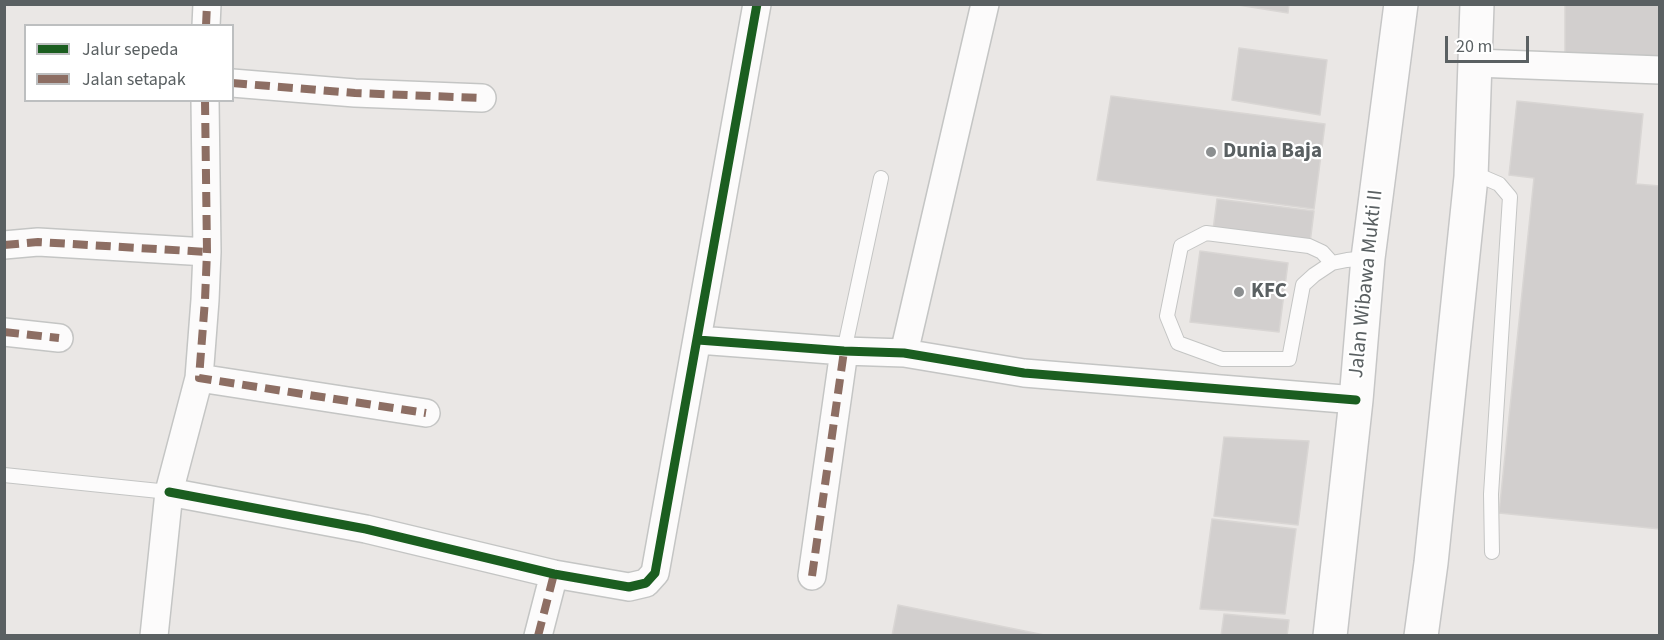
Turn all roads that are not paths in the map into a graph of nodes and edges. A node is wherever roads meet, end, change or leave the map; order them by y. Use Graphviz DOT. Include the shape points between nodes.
graph roads {
  1 [pos="207,4"];
  2 [pos="757,4"];
  3 [pos="985,4"];
  4 [pos="1401,4"];
  5 [pos="1477,4"];
  6 [pos="206,24"];
  7 [pos="1475,63"];
  8 [pos="1659,70"];
  9 [pos="234,83"];
  10 [pos="482,98"];
  11 [pos="205,102"];
  12 [pos="1471,177"];
  13 [pos="881,178"];
  14 [pos="4,245"];
  15 [pos="207,252"];
  16 [pos="1368,258"];
  17 [pos="1332,263"];
  18 [pos="4,332"];
  19 [pos="59,338"];
  20 [pos="698,340"];
  21 [pos="844,351"];
  22 [pos="904,353"];
  23 [pos="199,378"];
  24 [pos="1356,400"];
  25 [pos="426,413"];
  26 [pos="4,475"];
  27 [pos="169,492"];
  28 [pos="1492,552"];
  29 [pos="554,574"];
  30 [pos="812,576"];
  31 [pos="1425,635"];
  32 [pos="154,636"];
  33 [pos="538,636"];
  34 [pos="1330,636"];
  1 -- 6 [label="street"];
  2 -- 20 [label="street"];
  3 -- 22 [label="street"];
  4 -- 16 [label="main road, Jalan Wibawa Mukti II"];
  5 -- 7 [label="main road"];
  7 -- 8 [label="street"];
  7 -- 12 [label="main road"];
  9 -- 10 [label="street"];
  11 -- 15 [label="street"];
  12 -- 28 [label="lane" via="1499,184 1510,197 1491,510"];
  12 -- 31 [label="main road"];
  13 -- 21 [label="lane"];
  14 -- 15 [label="street" via="38,242"];
  15 -- 23 [label="street"];
  16 -- 17 [label="lane"];
  16 -- 24 [label="main road, Jalan Wibawa Mukti II"];
  17 -- 17 [label="lane" via="1304,285 1289,358 1222,359 1178,344 1167,316 1181,246 1206,233 1309,246"];
  18 -- 19 [label="street"];
  20 -- 21 [label="street"];
  20 -- 29 [label="street" via="655,573 646,583 629,587"];
  21 -- 22 [label="street"];
  21 -- 30 [label="street"];
  22 -- 24 [label="street" via="1024,373"];
  23 -- 25 [label="street"];
  23 -- 27 [label="street"];
  24 -- 34 [label="main road, Jalan Wibawa Mukti II"];
  26 -- 27 [label="lane"];
  27 -- 29 [label="street" via="366,529"];
  27 -- 32 [label="street"];
  29 -- 33 [label="street"];
}
